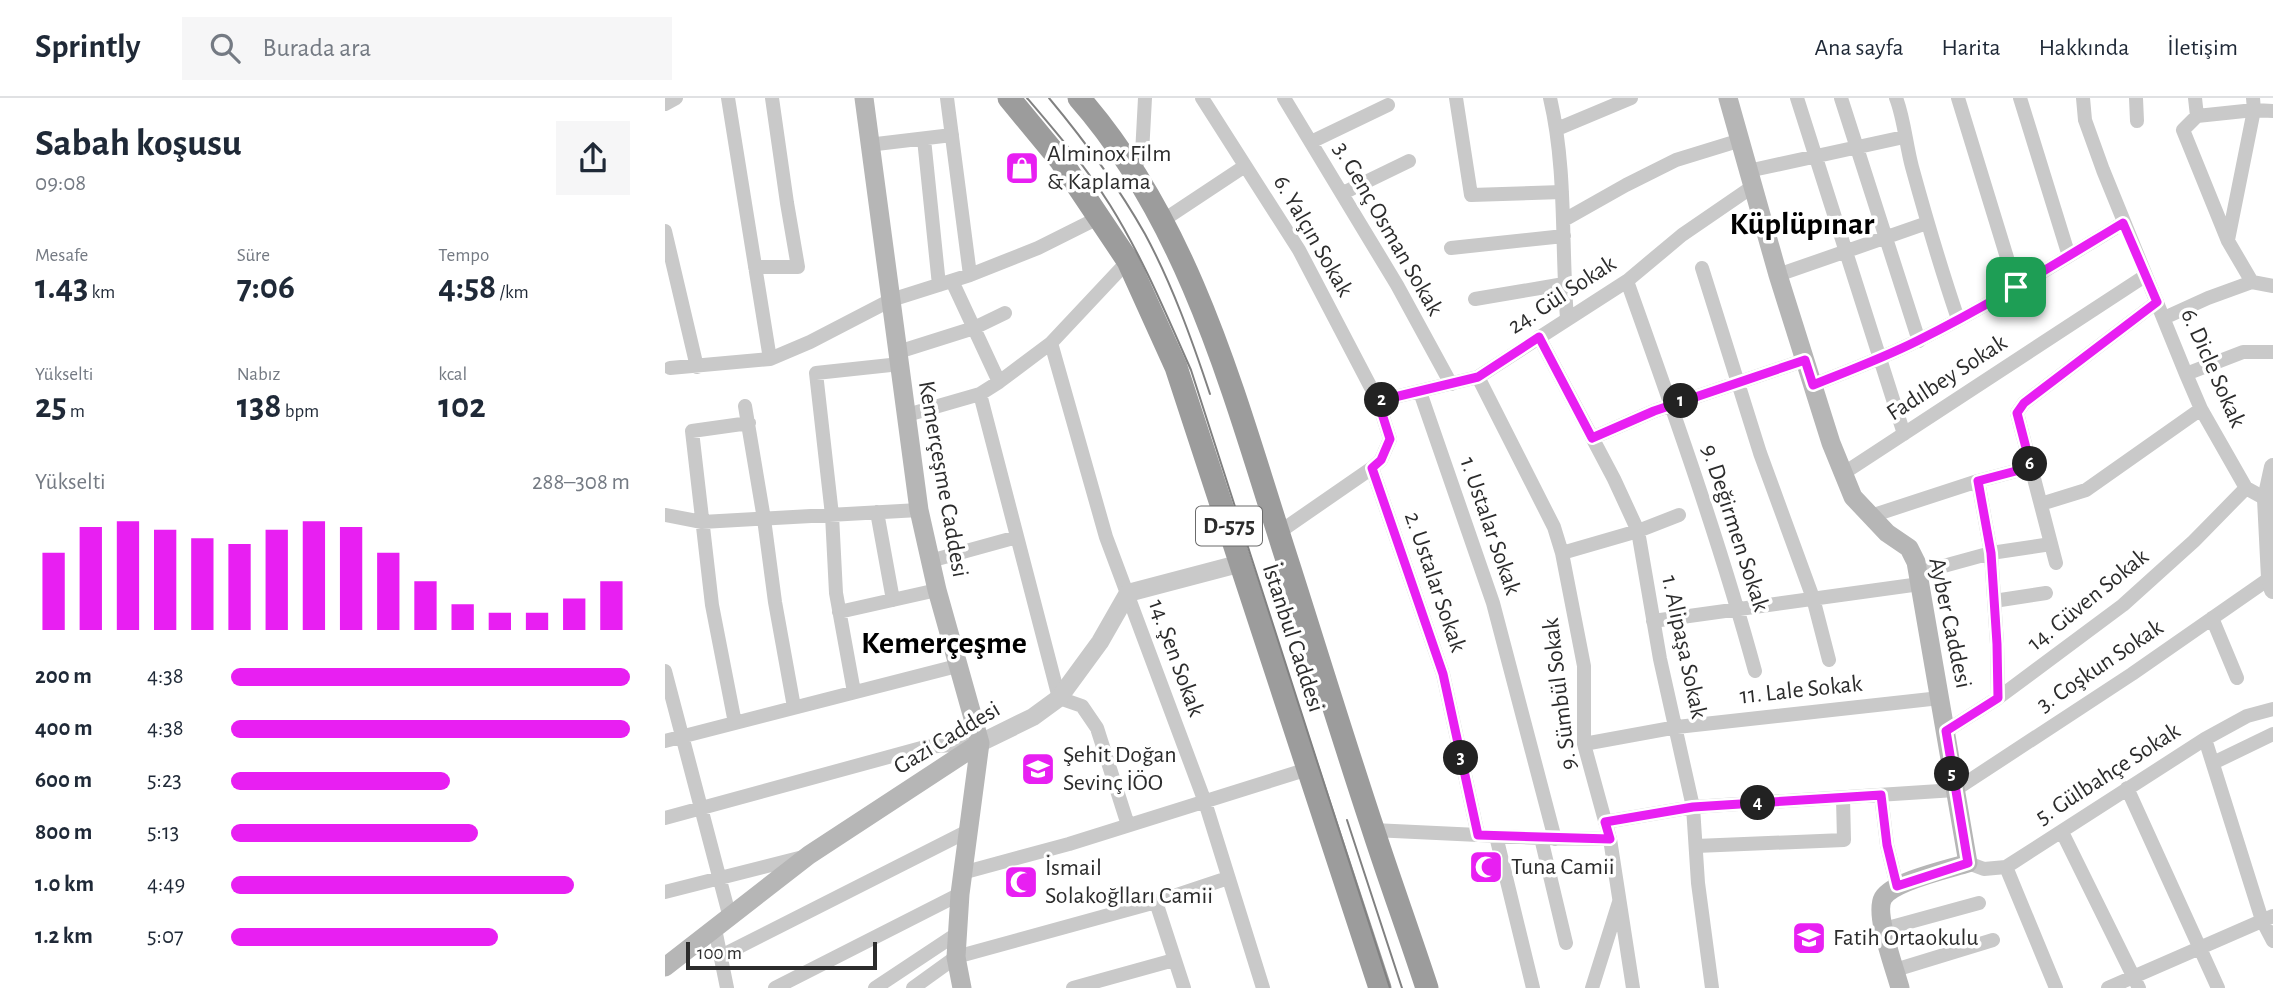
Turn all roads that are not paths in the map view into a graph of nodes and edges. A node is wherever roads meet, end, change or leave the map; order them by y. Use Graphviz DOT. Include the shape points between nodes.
graph roads {
  1 [pos="675,98"];
  2 [pos="728,98"];
  3 [pos="772,98"];
  4 [pos="864,98"];
  5 [pos="947,98"];
  6 [pos="1009,98"];
  7 [pos="1079,98"];
  8 [pos="1145,98"];
  9 [pos="1202,98"];
  10 [pos="1284,98"];
  11 [pos="1456,98"];
  12 [pos="1550,98"];
  13 [pos="1631,98"];
  14 [pos="1728,98"];
  15 [pos="1797,98"];
  16 [pos="1841,98"];
  17 [pos="1896,98"];
  18 [pos="1958,98"];
  19 [pos="2020,98"];
  20 [pos="2083,98"];
  21 [pos="2136,98"];
  22 [pos="2195,98"];
  23 [pos="665,103"];
  24 [pos="2254,104"];
  25 [pos="1388,105"];
  26 [pos="2273,111"];
  27 [pos="2197,117"];
  28 [pos="2137,121"];
  29 [pos="1557,129"];
  30 [pos="952,135"];
  31 [pos="1904,137"];
  32 [pos="924,139"];
  33 [pos="1741,140"];
  34 [pos="1311,142"];
  35 [pos="868,145"];
  36 [pos="1856,146"];
  37 [pos="1815,155"];
  38 [pos="1409,161"];
  39 [pos="1244,166"];
  40 [pos="1133,170"];
  41 [pos="1750,179"];
  42 [pos="1562,192"];
  43 [pos="1343,193"];
  44 [pos="1100,217"];
  45 [pos="1564,220"];
  46 [pos="1161,221"];
  47 [pos="1927,223"];
  48 [pos="2123,223"];
  49 [pos="665,232"];
  50 [pos="1564,236"];
  51 [pos="1884,239"];
  52 [pos="2228,241"];
  53 [pos="1451,248"];
  54 [pos="1846,252"];
  55 [pos="2069,256"];
  56 [pos="1128,261"];
  57 [pos="755,267"];
  58 [pos="1702,268"];
  59 [pos="970,275"];
  60 [pos="1778,275"];
  61 [pos="2145,276"];
  62 [pos="1627,281"];
  63 [pos="2252,282"];
  64 [pos="946,283"];
  65 [pos="1564,284"];
  66 [pos="2273,286"];
  67 [pos="2016,287"];
  68 [pos="1475,299"];
  69 [pos="891,300"];
  70 [pos="2157,302"];
  71 [pos="1005,313"];
  72 [pos="1567,318"];
  73 [pos="2164,318"];
  74 [pos="1958,319"];
  75 [pos="974,328"];
  76 [pos="1539,337"];
  77 [pos="1919,341"];
  78 [pos="1051,343"];
  79 [pos="2273,352"];
  80 [pos="899,358"];
  81 [pos="770,359"];
  82 [pos="1879,359"];
  83 [pos="1805,360"];
  84 [pos="697,367"];
  85 [pos="670,368"];
  86 [pos="2186,374"];
  87 [pos="1478,377"];
  88 [pos="999,382"];
  89 [pos="1738,382"];
  90 [pos="1451,384"];
  91 [pos="1813,385"];
  92 [pos="1420,392"];
  93 [pos="980,394"];
  94 [pos="1378,401"];
  95 [pos="745,405"];
  96 [pos="1672,405"];
  97 [pos="2201,408"];
  98 [pos="907,415"];
  99 [pos="748,423"];
  100 [pos="1904,434"];
  101 [pos="1592,438"];
  102 [pos="2031,467"];
  103 [pos="2273,467"];
  104 [pos="1372,468"];
  105 [pos="1844,473"];
  106 [pos="1978,481"];
  107 [pos="2246,488"];
  108 [pos="2266,499"];
  109 [pos="2041,504"];
  110 [pos="919,510"];
  111 [pos="877,512"];
  112 [pos="832,514"];
  113 [pos="665,515"];
  114 [pos="1679,515"];
  115 [pos="1871,516"];
  116 [pos="764,519"];
  117 [pos="702,522"];
  118 [pos="1638,531"];
  119 [pos="1278,533"];
  120 [pos="1017,537"];
  121 [pos="2051,544"];
  122 [pos="1563,553"];
  123 [pos="1991,553"];
  124 [pos="930,561"];
  125 [pos="1242,563"];
  126 [pos="2056,563"];
  127 [pos="1919,578"];
  128 [pos="2271,584"];
  129 [pos="937,590"];
  130 [pos="1128,593"];
  131 [pos="2046,593"];
  132 [pos="1812,597"];
  133 [pos="893,600"];
  134 [pos="1994,601"];
  135 [pos="1739,610"];
  136 [pos="839,612"];
  137 [pos="2212,618"];
  138 [pos="1653,621"];
  139 [pos="1829,660"];
  140 [pos="957,666"];
  141 [pos="665,671"];
  142 [pos="1755,671"];
  143 [pos="2237,678"];
  144 [pos="854,692"];
  145 [pos="1059,698"];
  146 [pos="1940,698"];
  147 [pos="1998,698"];
  148 [pos="794,707"];
  149 [pos="2273,709"];
  150 [pos="735,723"];
  151 [pos="1677,727"];
  152 [pos="1946,731"];
  153 [pos="2273,734"];
  154 [pos="683,737"];
  155 [pos="2205,739"];
  156 [pos="665,741"];
  157 [pos="980,743"];
  158 [pos="1584,744"];
  159 [pos="2213,763"];
  160 [pos="1308,769"];
  161 [pos="2127,788"];
  162 [pos="1955,790"];
  163 [pos="1881,795"];
  164 [pos="1843,799"];
  165 [pos="1205,802"];
  166 [pos="1693,807"];
  167 [pos="701,808"];
  168 [pos="665,818"];
  169 [pos="1605,822"];
  170 [pos="1128,825"];
  171 [pos="1373,830"];
  172 [pos="968,831"];
  173 [pos="2062,832"];
  174 [pos="1478,835"];
  175 [pos="1496,836"];
  176 [pos="1548,838"];
  177 [pos="1610,839"];
  178 [pos="1696,846"];
  179 [pos="809,855"];
  180 [pos="1968,863"];
  181 [pos="2005,867"];
  182 [pos="962,873"];
  183 [pos="720,876"];
  184 [pos="1228,878"];
  185 [pos="1897,886"];
  186 [pos="665,892"];
  187 [pos="960,894"];
  188 [pos="1620,897"];
  189 [pos="1156,902"];
  190 [pos="1979,903"];
  191 [pos="2268,918"];
  192 [pos="723,923"];
  193 [pos="1884,929"];
  194 [pos="958,933"];
  195 [pos="1993,940"];
  196 [pos="2273,941"];
  197 [pos="1566,943"];
  198 [pos="2199,948"];
  199 [pos="721,956"];
  200 [pos="956,957"];
  201 [pos="1174,960"];
  202 [pos="665,967"];
  203 [pos="1898,979"];
  204 [pos="2137,982"];
  205 [pos="727,988"];
  206 [pos="775,988"];
  207 [pos="875,988"];
  208 [pos="913,988"];
  209 [pos="962,988"];
  210 [pos="1073,988"];
  211 [pos="1184,988"];
  212 [pos="1263,988"];
  213 [pos="1380,988"];
  214 [pos="1427,988"];
  215 [pos="1532,988"];
  216 [pos="1592,988"];
  217 [pos="1633,988"];
  218 [pos="1712,988"];
  219 [pos="2056,988"];
  220 [pos="2108,988"];
  221 [pos="2218,988"];
  1 -- 23 [label="street"];
  2 -- 57 [label="street"];
  3 -- 57 [label="street" via="798,267"];
  4 -- 35 [label="main road, Kemerçeşme Caddesi"];
  5 -- 30 [label="street"];
  6 -- 44 [label="highway, İstanbul Caddesi / D-575"];
  7 -- 40 [label="highway, İstanbul Caddesi / D-575"];
  8 -- 40 [label="street" via="1142,153"];
  9 -- 39 [label="street, 6. Yalçın Sokak"];
  10 -- 34 [label="street, 3. Genç Osman Sokak"];
  11 -- 42 [label="street" via="1471,195"];
  12 -- 29 [label="street"];
  13 -- 29 [label="street"];
  14 -- 33 [label="main road, Ayber Caddesi"];
  15 -- 37 [label="street"];
  16 -- 36 [label="street"];
  17 -- 31 [label="street"];
  18 -- 67 [label="street"];
  19 -- 55 [label="street"];
  20 -- 48 [label="street, 6. Dicle Sokak" via="2085,120"];
  21 -- 28 [label="street"];
  22 -- 27 [label="street"];
  24 -- 26 [label="street"];
  24 -- 27 [label="street"];
  24 -- 52 [label="street"];
  25 -- 34 [label="street"];
  27 -- 52 [label="street" via="2183,130"];
  29 -- 42 [label="street"];
  30 -- 32 [label="street"];
  30 -- 59 [label="street"];
  31 -- 36 [label="street"];
  31 -- 47 [label="street"];
  32 -- 35 [label="street"];
  32 -- 64 [label="street"];
  33 -- 41 [label="main road, Ayber Caddesi"];
  33 -- 45 [label="street" via="1676,160"];
  34 -- 43 [label="street, 3. Genç Osman Sokak"];
  35 -- 69 [label="main road, Kemerçeşme Caddesi"];
  36 -- 37 [label="street"];
  36 -- 51 [label="street"];
  37 -- 41 [label="street"];
  37 -- 54 [label="street"];
  38 -- 43 [label="street"];
  39 -- 46 [label="street"];
  39 -- 94 [label="street, 6. Yalçın Sokak" via="1299,250"];
  40 -- 46 [label="highway, İstanbul Caddesi / D-575"];
  41 -- 60 [label="main road, Ayber Caddesi"];
  41 -- 62 [label="street, 24. Gül Sokak"];
  42 -- 45 [label="street"];
  43 -- 90 [label="street, 3. Genç Osman Sokak"];
  44 -- 56 [label="highway, İstanbul Caddesi / D-575"];
  44 -- 59 [label="street"];
  45 -- 50 [label="street"];
  46 -- 119 [label="highway, İstanbul Caddesi / D-575" via="1213,337"];
  47 -- 51 [label="street"];
  47 -- 74 [label="street"];
  48 -- 55 [label="street"];
  48 -- 61 [label="street, 6. Dicle Sokak"];
  49 -- 84 [label="street"];
  50 -- 53 [label="street"];
  50 -- 65 [label="street"];
  51 -- 54 [label="street"];
  51 -- 77 [label="street"];
  52 -- 63 [label="street"];
  54 -- 60 [label="street"];
  54 -- 82 [label="street"];
  55 -- 67 [label="street"];
  56 -- 78 [label="street"];
  56 -- 125 [label="highway, İstanbul Caddesi / D-575" via="1176,366"];
  57 -- 81 [label="street"];
  58 -- 89 [label="street"];
  59 -- 64 [label="street"];
  60 -- 83 [label="main road, Ayber Caddesi"];
  61 -- 70 [label="street, 6. Dicle Sokak"];
  61 -- 100 [label="street, Fadılbey Sokak"];
  62 -- 72 [label="street, 24. Gül Sokak"];
  62 -- 96 [label="street, 9. Değirmen Sokak"];
  63 -- 66 [label="street"];
  63 -- 73 [label="street"];
  64 -- 69 [label="street"];
  64 -- 75 [label="street"];
  65 -- 68 [label="street"];
  65 -- 72 [label="street"];
  67 -- 74 [label="street"];
  69 -- 80 [label="main road, Kemerçeşme Caddesi"];
  69 -- 81 [label="street"];
  70 -- 73 [label="street, 6. Dicle Sokak"];
  70 -- 102 [label="street" via="2024,403 2017,413"];
  71 -- 75 [label="street"];
  72 -- 76 [label="street, 24. Gül Sokak"];
  73 -- 86 [label="street, 6. Dicle Sokak"];
  74 -- 77 [label="street"];
  75 -- 80 [label="street"];
  75 -- 88 [label="street"];
  76 -- 87 [label="street, 24. Gül Sokak"];
  76 -- 101 [label="street, 1. Alipaşa Sokak"];
  77 -- 82 [label="street"];
  78 -- 88 [label="street"];
  78 -- 130 [label="street, 14. Şen Sokak" via="1106,537"];
  79 -- 86 [label="street" via="2243,352"];
  80 -- 98 [label="main road, Kemerçeşme Caddesi"];
  80 -- 112 [label="street" via="816,373"];
  81 -- 84 [label="street"];
  82 -- 91 [label="street"];
  82 -- 100 [label="street"];
  83 -- 89 [label="street"];
  83 -- 91 [label="main road, Ayber Caddesi"];
  84 -- 85 [label="street"];
  86 -- 97 [label="street, 6. Dicle Sokak"];
  87 -- 90 [label="street, 24. Gül Sokak"];
  87 -- 122 [label="street, 9. Sümbül Sokak"];
  88 -- 93 [label="street"];
  89 -- 96 [label="street"];
  89 -- 132 [label="street"];
  90 -- 92 [label="street, 24. Gül Sokak"];
  91 -- 105 [label="main road, Ayber Caddesi"];
  92 -- 94 [label="street, 24. Gül Sokak"];
  92 -- 176 [label="street, 1. Ustalar Sokak" via="1493,603"];
  93 -- 98 [label="street"];
  93 -- 120 [label="street"];
  94 -- 104 [label="street, 6. Yalçın Sokak" via="1390,439"];
  95 -- 99 [label="street"];
  96 -- 101 [label="street"];
  96 -- 135 [label="street, 9. Değirmen Sokak"];
  97 -- 107 [label="street, 6. Dicle Sokak"];
  97 -- 109 [label="street" via="2086,490"];
  98 -- 110 [label="main road, Kemerçeşme Caddesi"];
  99 -- 116 [label="street"];
  99 -- 117 [label="street" via="692,431"];
  100 -- 105 [label="street, Fadılbey Sokak"];
  101 -- 118 [label="street, 1. Alipaşa Sokak"];
  102 -- 106 [label="street"];
  102 -- 109 [label="street"];
  103 -- 108 [label="street"];
  104 -- 119 [label="street"];
  104 -- 174 [label="street, 2. Ustalar Sokak" via="1443,674"];
  105 -- 115 [label="main road, Ayber Caddesi" via="1853,496"];
  106 -- 115 [label="street"];
  106 -- 123 [label="street"];
  107 -- 108 [label="street"];
  107 -- 147 [label="street, 14. Güven Sokak" via="2123,605"];
  108 -- 128 [label="street"];
  109 -- 121 [label="street"];
  110 -- 111 [label="street"];
  110 -- 124 [label="main road, Kemerçeşme Caddesi"];
  111 -- 112 [label="street"];
  111 -- 133 [label="street"];
  112 -- 116 [label="street"];
  112 -- 136 [label="street"];
  113 -- 117 [label="street"];
  114 -- 118 [label="street"];
  115 -- 127 [label="main road, Ayber Caddesi" via="1909,548"];
  116 -- 117 [label="street"];
  116 -- 148 [label="street"];
  117 -- 150 [label="street" via="712,605"];
  118 -- 122 [label="street"];
  118 -- 138 [label="street, 1. Alipaşa Sokak"];
  119 -- 171 [label="highway, İstanbul Caddesi / D-575"];
  120 -- 124 [label="street"];
  120 -- 145 [label="street"];
  121 -- 123 [label="street"];
  121 -- 126 [label="street"];
  122 -- 158 [label="street, 9. Sümbül Sokak" via="1584,666"];
  123 -- 127 [label="street"];
  123 -- 134 [label="street"];
  124 -- 129 [label="main road, Kemerçeşme Caddesi"];
  125 -- 130 [label="street"];
  125 -- 160 [label="highway, İstanbul Caddesi / D-575"];
  127 -- 132 [label="street"];
  127 -- 146 [label="main road, Ayber Caddesi"];
  128 -- 137 [label="street, 3. Coşkun Sokak"];
  129 -- 133 [label="street"];
  129 -- 140 [label="main road, Kemerçeşme Caddesi"];
  130 -- 145 [label="street, Gazi Caddesi" via="1100,642"];
  130 -- 165 [label="street, 14. Şen Sokak"];
  131 -- 134 [label="street"];
  132 -- 135 [label="street"];
  132 -- 139 [label="street"];
  133 -- 136 [label="street"];
  134 -- 147 [label="street"];
  135 -- 138 [label="street"];
  135 -- 142 [label="street, 9. Değirmen Sokak"];
  136 -- 144 [label="street"];
  137 -- 143 [label="street"];
  137 -- 162 [label="street, 3. Coşkun Sokak"];
  138 -- 151 [label="street, 1. Alipaşa Sokak"];
  140 -- 144 [label="street"];
  140 -- 157 [label="main road, Kemerçeşme Caddesi"];
  141 -- 154 [label="street"];
  144 -- 148 [label="street"];
  145 -- 157 [label="street, Gazi Caddesi" via="1033,717"];
  145 -- 170 [label="street" via="1082,706 1097,728"];
  146 -- 151 [label="street, 11. Lale Sokak"];
  146 -- 152 [label="main road, Ayber Caddesi"];
  147 -- 152 [label="street, 14. Güven Sokak"];
  148 -- 150 [label="street"];
  149 -- 155 [label="street, 5. Gülbahçe Sokak" via="2247,716"];
  150 -- 154 [label="street"];
  151 -- 158 [label="street, 11. Lale Sokak"];
  151 -- 166 [label="street, 1. Alipaşa Sokak"];
  152 -- 162 [label="main road, Ayber Caddesi"];
  153 -- 159 [label="street"];
  154 -- 156 [label="street"];
  154 -- 167 [label="street"];
  155 -- 159 [label="street"];
  155 -- 161 [label="street, 5. Gülbahçe Sokak"];
  157 -- 167 [label="street" via="925,747"];
  157 -- 172 [label="main road, Kemerçeşme Caddesi"];
  157 -- 179 [label="main road, Gazi Caddesi"];
  158 -- 169 [label="street, 9. Sümbül Sokak"];
  159 -- 191 [label="street"];
  160 -- 165 [label="street"];
  160 -- 213 [label="highway, İstanbul Caddesi / D-575"];
  161 -- 173 [label="street, 5. Gülbahçe Sokak"];
  161 -- 198 [label="street"];
  162 -- 163 [label="street"];
  162 -- 180 [label="main road, Ayber Caddesi"];
  163 -- 164 [label="street"];
  163 -- 185 [label="street"];
  164 -- 166 [label="street"];
  164 -- 178 [label="street" via="1844,840"];
  165 -- 170 [label="street"];
  165 -- 184 [label="street, 14. Şen Sokak"];
  166 -- 169 [label="street"];
  166 -- 178 [label="street, 1. Alipaşa Sokak"];
  167 -- 168 [label="street"];
  167 -- 183 [label="street"];
  169 -- 177 [label="street, 9. Sümbül Sokak"];
  170 -- 182 [label="street"];
  171 -- 174 [label="street"];
  171 -- 214 [label="highway, İstanbul Caddesi / D-575"];
  172 -- 182 [label="main road, Kemerçeşme Caddesi"];
  172 -- 199 [label="street"];
  173 -- 181 [label="street, 5. Gülbahçe Sokak"];
  173 -- 204 [label="street"];
  174 -- 175 [label="street"];
  175 -- 176 [label="street"];
  175 -- 215 [label="street"];
  176 -- 177 [label="street"];
  176 -- 197 [label="street, 1. Ustalar Sokak"];
  177 -- 188 [label="street, 9. Sümbül Sokak"];
  178 -- 218 [label="street, 1. Alipaşa Sokak"];
  179 -- 183 [label="street"];
  179 -- 192 [label="main road, Gazi Caddesi"];
  180 -- 181 [label="street" via="1984,869"];
  180 -- 185 [label="main road"];
  181 -- 219 [label="street"];
  182 -- 187 [label="main road, Kemerçeşme Caddesi"];
  183 -- 186 [label="street"];
  183 -- 192 [label="street"];
  184 -- 189 [label="street"];
  184 -- 212 [label="street, 14. Şen Sokak"];
  185 -- 193 [label="main road" via="1881,905"];
  187 -- 194 [label="main road, Kemerçeşme Caddesi"];
  187 -- 206 [label="street"];
  188 -- 216 [label="street"];
  188 -- 217 [label="street, 9. Sümbül Sokak"];
  189 -- 200 [label="street"];
  189 -- 201 [label="street"];
  190 -- 193 [label="street"];
  191 -- 196 [label="street"];
  191 -- 198 [label="street"];
  192 -- 199 [label="street"];
  192 -- 202 [label="main road, Gazi Caddesi"];
  193 -- 203 [label="main road"];
  194 -- 200 [label="main road, Kemerçeşme Caddesi"];
  194 -- 207 [label="street"];
  195 -- 203 [label="street"];
  198 -- 204 [label="street"];
  198 -- 221 [label="street"];
  199 -- 205 [label="street"];
  200 -- 208 [label="street"];
  200 -- 209 [label="main road, Kemerçeşme Caddesi"];
  201 -- 210 [label="street"];
  201 -- 211 [label="street"];
  204 -- 220 [label="street"];
}
